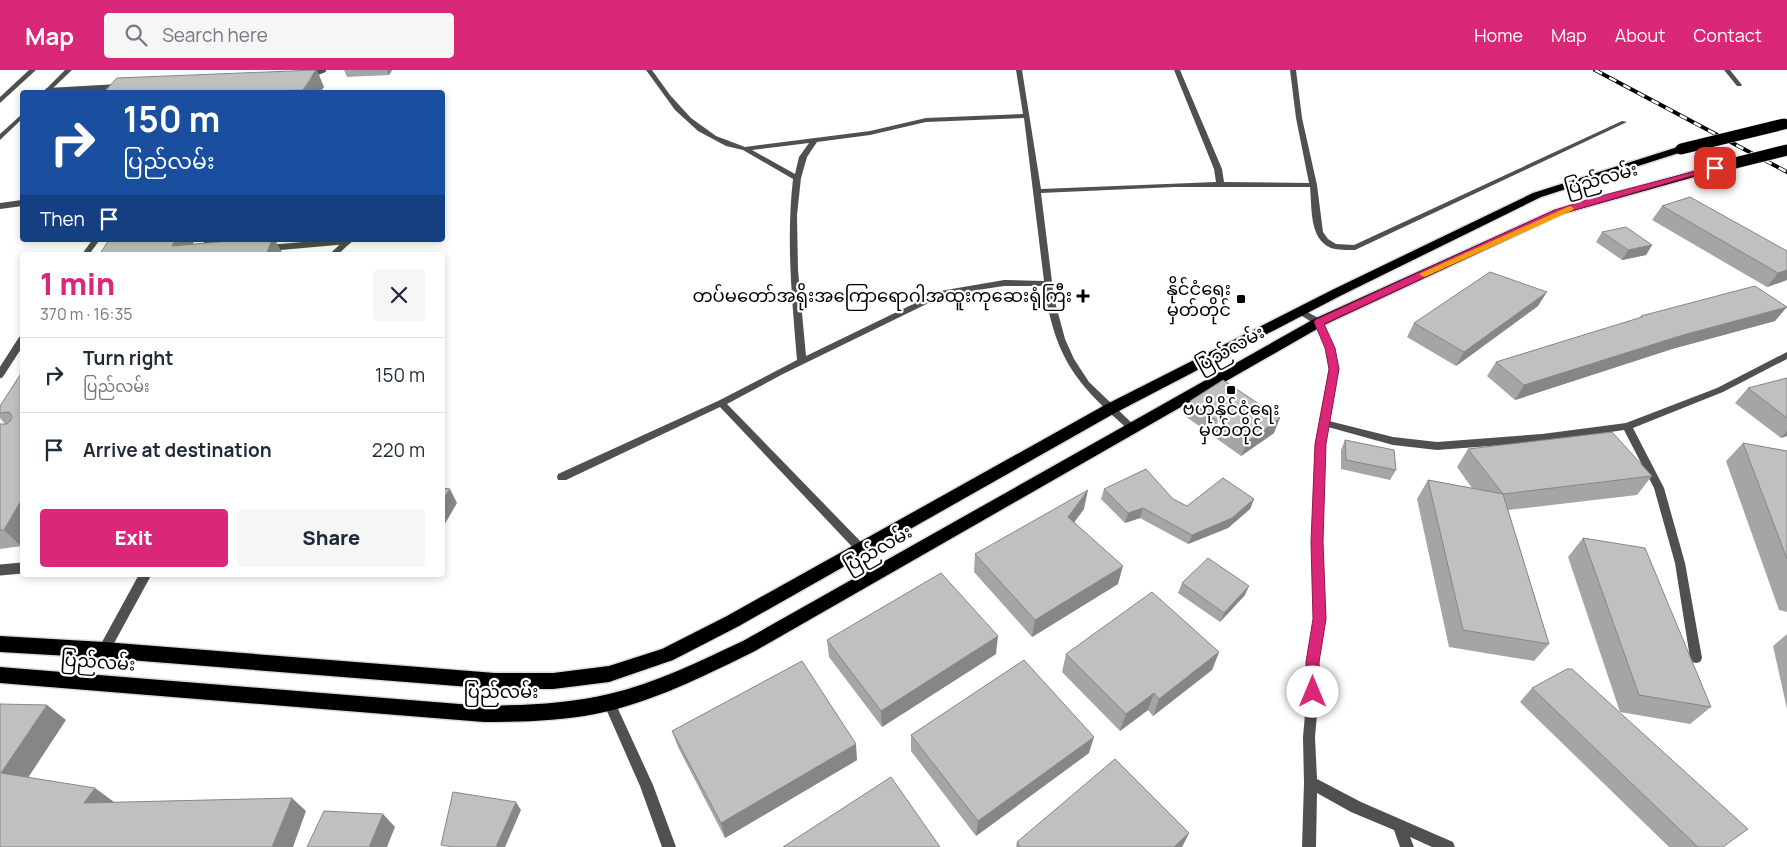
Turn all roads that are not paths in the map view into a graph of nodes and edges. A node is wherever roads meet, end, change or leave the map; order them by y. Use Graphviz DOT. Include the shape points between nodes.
graph roads {
  1 [pos="33,70"];
  2 [pos="69,70"];
  3 [pos="323,70"];
  4 [pos="649,70"];
  5 [pos="1019,70"];
  6 [pos="1177,70"];
  7 [pos="1294,70"];
  8 [pos="1728,70"];
  9 [pos="303,77"];
  10 [pos="1739,85"];
  11 [pos="127,86"];
  12 [pos="49,90"];
  13 [pos="74,90"];
  14 [pos="0,101"];
  15 [pos="1026,116"];
  16 [pos="20,118"];
  17 [pos="1624,122"];
  18 [pos="1785,124"];
  19 [pos="0,138"];
  20 [pos="814,141"];
  21 [pos="745,149"];
  22 [pos="1787,150"];
  23 [pos="797,178"];
  24 [pos="1220,183"];
  25 [pos="1313,185"];
  26 [pos="1037,191"];
  27 [pos="20,203"];
  28 [pos="0,206"];
  29 [pos="328,242"];
  30 [pos="346,242"];
  31 [pos="260,249"];
  32 [pos="336,252"];
  33 [pos="1048,284"];
  34 [pos="1300,312"];
  35 [pos="1319,322"];
  36 [pos="20,344"];
  37 [pos="1787,355"];
  38 [pos="802,361"];
  39 [pos="0,374"];
  40 [pos="721,403"];
  41 [pos="1110,408"];
  42 [pos="1325,423"];
  43 [pos="1627,426"];
  44 [pos="1131,428"];
  45 [pos="562,477"];
  46 [pos="861,550"];
  47 [pos="20,568"];
  48 [pos="0,570"];
  49 [pos="144,577"];
  50 [pos="0,644"];
  51 [pos="104,650"];
  52 [pos="1696,658"];
  53 [pos="0,675"];
  54 [pos="609,702"];
  55 [pos="1311,783"];
  56 [pos="1399,826"];
  57 [pos="668,847"];
  58 [pos="1309,847"];
  59 [pos="1407,847"];
  60 [pos="1448,847"];
  1 -- 14 [label="street"];
  2 -- 12 [label="street"];
  3 -- 9 [label="lane"];
  4 -- 21 [label="street" via="691,123 710,136"];
  5 -- 15 [label="street"];
  6 -- 24 [label="street" via="1218,169"];
  7 -- 25 [label="street" via="1299,118"];
  8 -- 10 [label="street"];
  11 -- 13 [label="lane"];
  15 -- 20 [label="street" via="926,120"];
  15 -- 26 [label="street"];
  16 -- 19 [label="street"];
  17 -- 25 [label="street" via="1355,248 1334,246 1319,232"];
  18 -- 34 [label="highway, bridge" via="1680,149 1537,195"];
  20 -- 21 [label="street"];
  20 -- 23 [label="street" via="803,157"];
  21 -- 23 [label="street"];
  22 -- 35 [label="highway, ပြည်လမ်း, bridge" via="1558,212"];
  23 -- 38 [label="street" via="793,215 794,270"];
  24 -- 25 [label="street"];
  24 -- 26 [label="street"];
  26 -- 33 [label="street"];
  27 -- 28 [label="lane"];
  29 -- 31 [label="lane"];
  30 -- 32 [label="lane"];
  33 -- 38 [label="street" via="1004,283 943,293"];
  33 -- 41 [label="street" via="1064,346 1080,376"];
  34 -- 35 [label="street"];
  34 -- 41 [label="highway"];
  35 -- 42 [label="street" via="1330,348 1334,369"];
  35 -- 44 [label="highway, ပြည်လမ်း"];
  36 -- 39 [label="lane"];
  37 -- 43 [label="street" via="1720,390"];
  38 -- 40 [label="street"];
  40 -- 45 [label="street"];
  40 -- 46 [label="street"];
  41 -- 44 [label="street"];
  41 -- 46 [label="highway"];
  42 -- 43 [label="street" via="1393,441 1438,446 1542,438"];
  42 -- 55 [label="street" via="1320,444 1317,542 1320,619 1312,662"];
  43 -- 52 [label="street" via="1659,488 1680,564"];
  44 -- 54 [label="highway, ပြည်လမ်း" via="749,646 681,678"];
  46 -- 51 [label="highway" via="667,655 609,674 553,680 496,681"];
  47 -- 48 [label="lane"];
  49 -- 51 [label="lane"];
  50 -- 51 [label="highway"];
  53 -- 54 [label="highway, ပြည်လမ်း" via="484,714 549,712"];
  54 -- 57 [label="street" via="646,784"];
  55 -- 56 [label="street"];
  55 -- 58 [label="street"];
  56 -- 59 [label="street"];
  56 -- 60 [label="street"];
}
